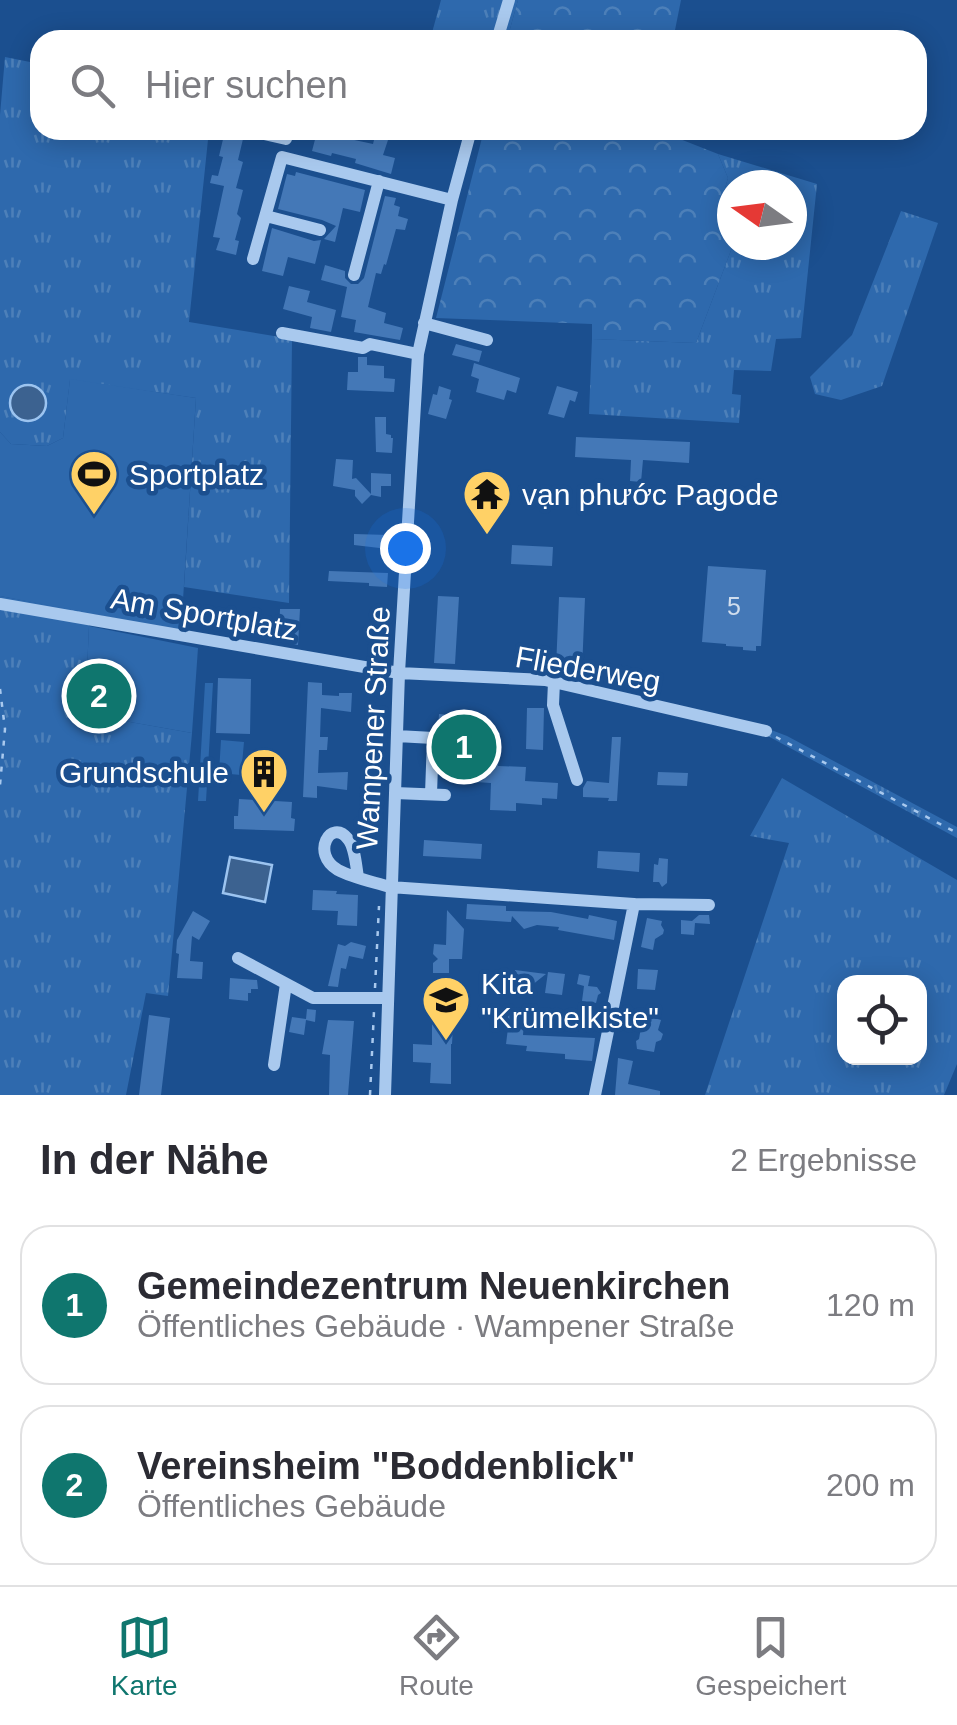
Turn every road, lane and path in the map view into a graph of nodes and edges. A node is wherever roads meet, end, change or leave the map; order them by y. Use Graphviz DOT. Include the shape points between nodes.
graph roads {
  1 [pos="508,0"];
  2 [pos="500,30"];
  3 [pos="286,140"];
  4 [pos="468,140"];
  5 [pos="282,157"];
  6 [pos="379,180"];
  7 [pos="452,200"];
  8 [pos="266,216"];
  9 [pos="320,230"];
  10 [pos="253,259"];
  11 [pos="354,274"];
  12 [pos="424,323"];
  13 [pos="282,333"];
  14 [pos="487,340"];
  15 [pos="418,354"];
  16 [pos="0,604"];
  17 [pos="399,673"];
  18 [pos="554,682"];
  19 [pos="0,689"];
  20 [pos="766,731"];
  21 [pos="397,736"];
  22 [pos="577,780"];
  23 [pos="0,785"];
  24 [pos="394,793"];
  25 [pos="957,833"];
  26 [pos="358,877"];
  27 [pos="390,887"];
  28 [pos="634,904"];
  29 [pos="709,905"];
  30 [pos="238,958"];
  31 [pos="286,984"];
  32 [pos="387,998"];
  33 [pos="533,1017"];
  34 [pos="609,1023"];
  35 [pos="274,1065"];
  36 [pos="385,1095"];
  37 [pos="595,1095"];
  1 -- 2 [label="street"];
  3 -- 5 [label="street"];
  4 -- 7 [label="street, Wampener Straße"];
  5 -- 6 [label="street"];
  5 -- 8 [label="street"];
  6 -- 7 [label="street"];
  6 -- 11 [label="street"];
  7 -- 12 [label="street, Wampener Straße"];
  8 -- 9 [label="street"];
  8 -- 10 [label="street"];
  12 -- 14 [label="street"];
  12 -- 15 [label="street, Wampener Straße"];
  13 -- 15 [label="street"];
  15 -- 17 [label="street, Wampener Straße"];
  16 -- 17 [label="street, Am Sportplatz"];
  17 -- 18 [label="street, Fliederweg"];
  17 -- 21 [label="street, Wampener Straße"];
  18 -- 20 [label="street, Fliederweg"];
  18 -- 22 [label="street" via="554,705"];
  19 -- 23 [label="path"];
  20 -- 25 [label="path"];
  21 -- 24 [label="street, Wampener Straße"];
  21 -- 24 [label="street" via="433,738 438,794"];
  24 -- 27 [label="street, Wampener Straße"];
  26 -- 27 [label="street"];
  27 -- 28 [label="street"];
  27 -- 32 [label="street, Wampener Straße"];
  28 -- 29 [label="street"];
  28 -- 34 [label="street"];
  30 -- 31 [label="street"];
  31 -- 32 [label="street" via="313,998"];
  31 -- 35 [label="street"];
  32 -- 36 [label="street, Wampener Straße"];
  33 -- 34 [label="street"];
  34 -- 37 [label="street"];
}
